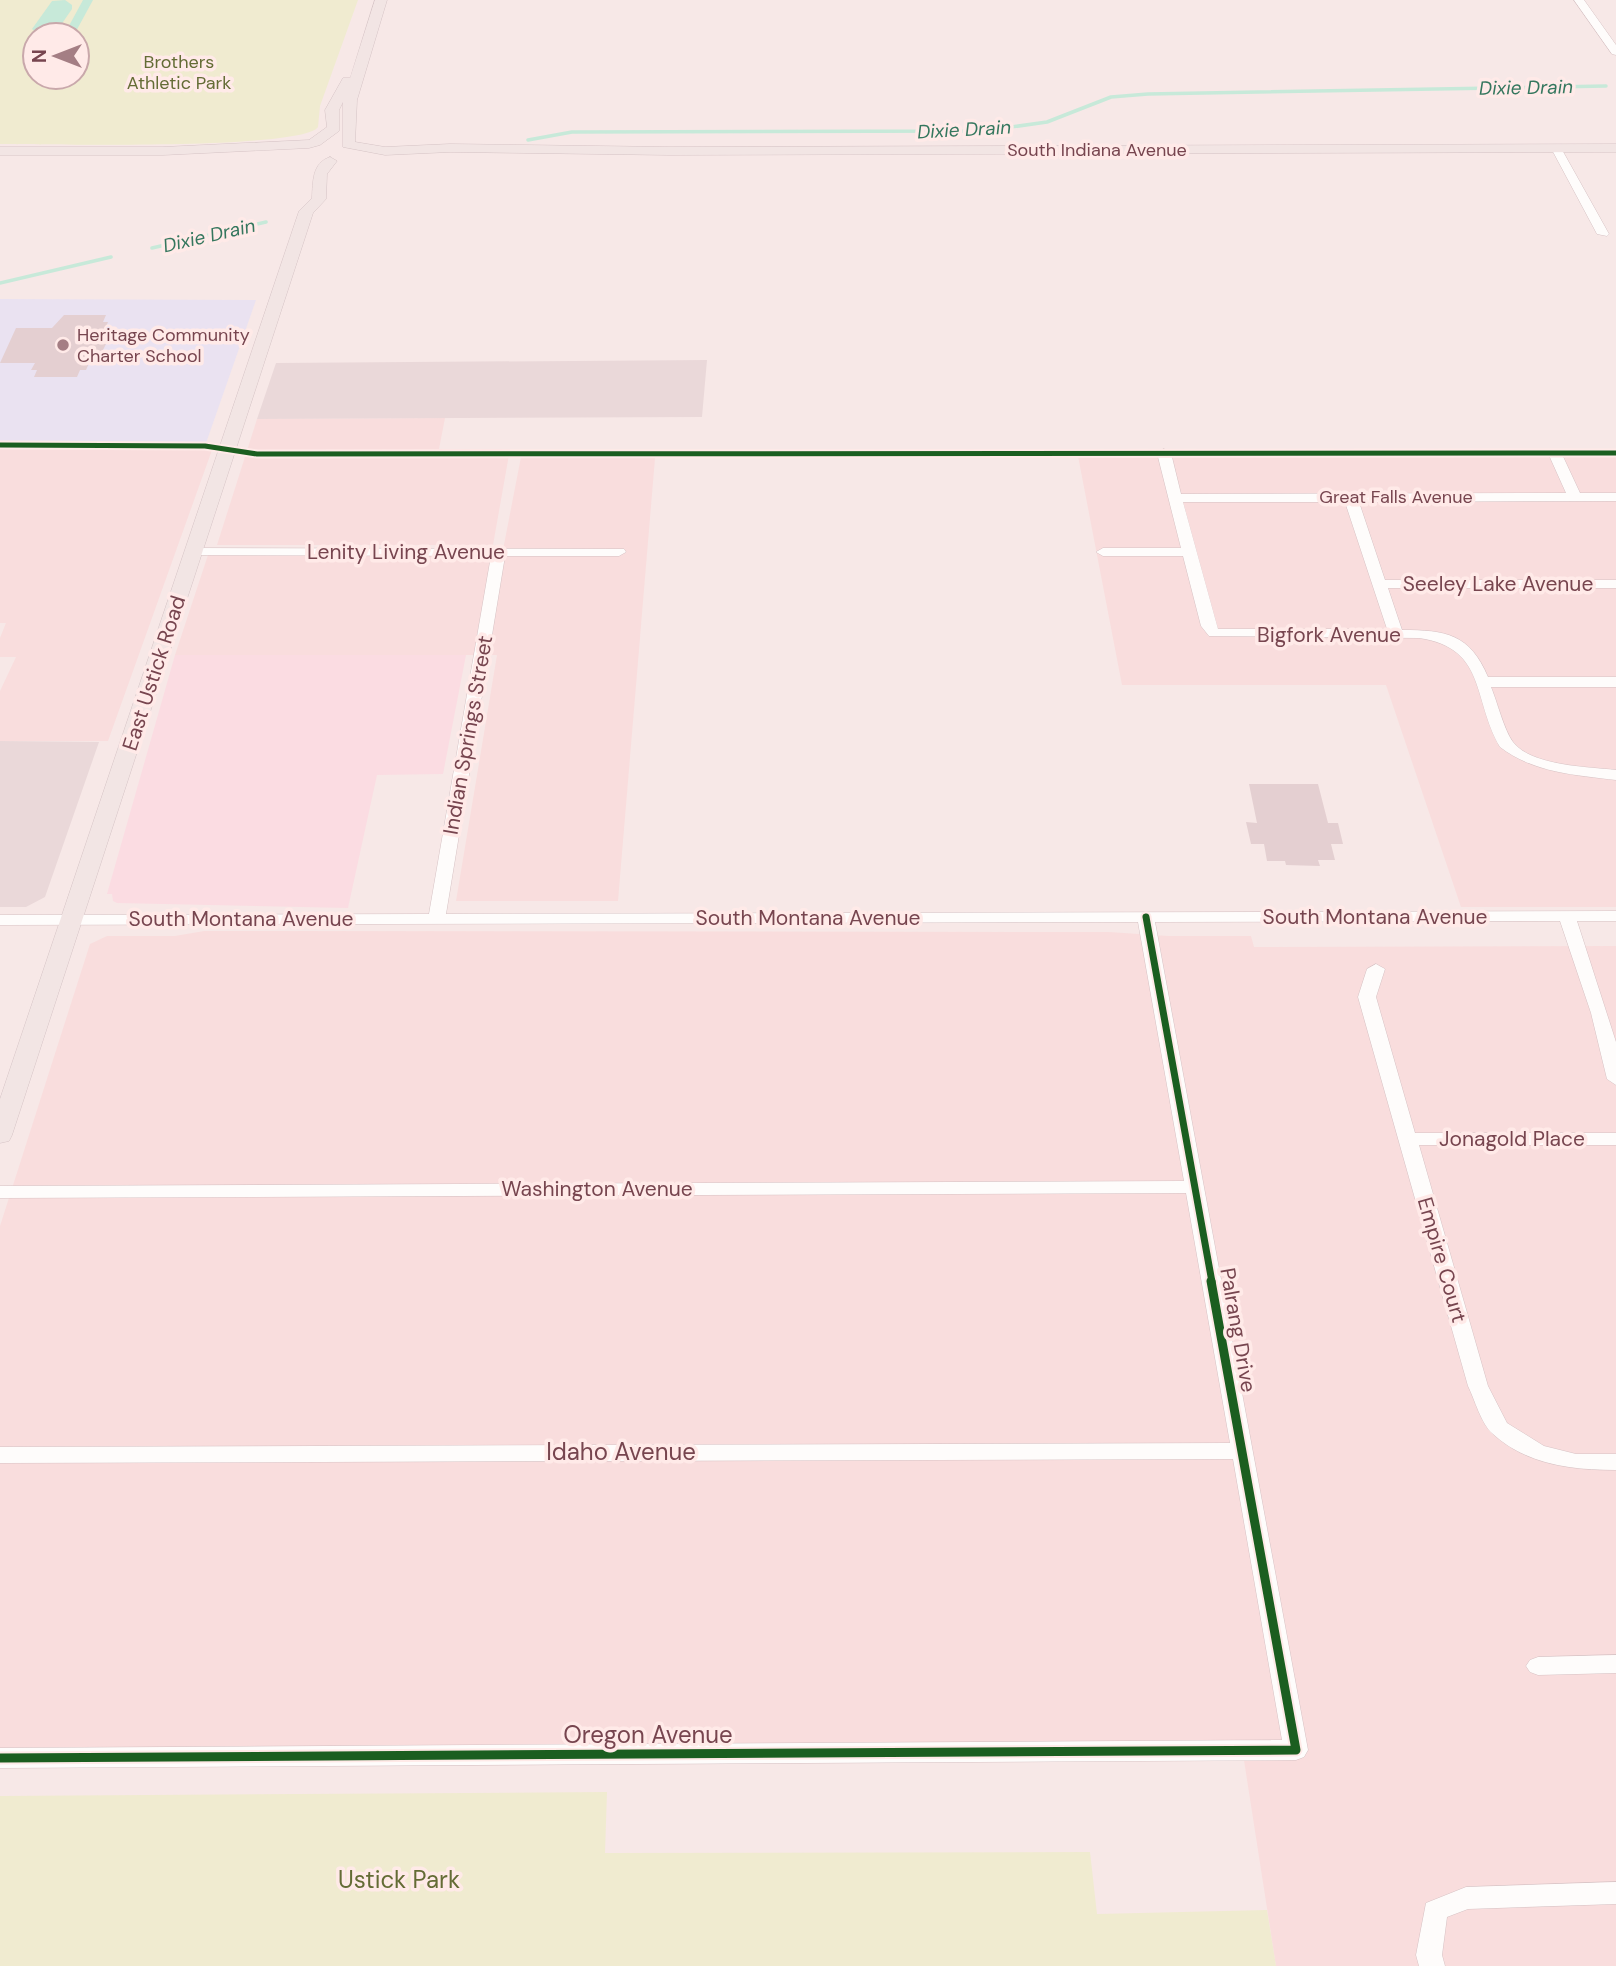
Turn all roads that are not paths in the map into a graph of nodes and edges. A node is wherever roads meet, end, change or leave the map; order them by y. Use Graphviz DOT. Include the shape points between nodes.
graph roads {
  1 [pos="380,0"];
  2 [pos="1579,0"];
  3 [pos="1616,52"];
  4 [pos="359,64"];
  5 [pos="312,143"];
  6 [pos="350,145"];
  7 [pos="1556,148"];
  8 [pos="1616,148"];
  9 [pos="0,151"];
  10 [pos="163,151"];
  11 [pos="495,151"];
  12 [pos="334,161"];
  13 [pos="302,162"];
  14 [pos="306,211"];
  15 [pos="1603,234"];
  16 [pos="1164,453"];
  17 [pos="1555,453"];
  18 [pos="1575,497"];
  19 [pos="1616,497"];
  20 [pos="1175,498"];
  21 [pos="1351,498"];
  22 [pos="1188,551"];
  23 [pos="193,552"];
  24 [pos="499,552"];
  25 [pos="619,552"];
  26 [pos="1103,552"];
  27 [pos="1379,584"];
  28 [pos="1616,584"];
  29 [pos="1396,634"];
  30 [pos="1482,682"];
  31 [pos="1616,682"];
  32 [pos="1616,775"];
  33 [pos="1567,916"];
  34 [pos="1616,916"];
  35 [pos="1146,917"];
  36 [pos="437,919"];
  37 [pos="0,920"];
  38 [pos="73,920"];
  39 [pos="1376,969"];
  40 [pos="1596,1003"];
  41 [pos="1616,1003"];
  42 [pos="1616,1079"];
  43 [pos="0,1135"];
  44 [pos="1408,1139"];
  45 [pos="1616,1139"];
  46 [pos="1195,1187"];
  47 [pos="0,1192"];
  48 [pos="1242,1451"];
  49 [pos="0,1454"];
  50 [pos="1616,1462"];
  51 [pos="1616,1664"];
  52 [pos="1538,1667"];
  53 [pos="1296,1750"];
  54 [pos="0,1758"];
  55 [pos="1616,1893"];
  56 [pos="1432,1966"];
  1 -- 4 [label="main road"];
  2 -- 3 [label="street"];
  4 -- 5 [label="main road" via="336,99 334,128"];
  4 -- 6 [label="main road" via="350,100"];
  5 -- 6 [label="main road, South Indiana Avenue"];
  5 -- 10 [label="main road"];
  5 -- 13 [label="main road" via="300,149"];
  6 -- 11 [label="main road, South Indiana Avenue" via="385,151"];
  6 -- 12 [label="main road" via="353,154"];
  7 -- 8 [label="main road, South Indiana Avenue"];
  7 -- 11 [label="main road, South Indiana Avenue"];
  7 -- 15 [label="street"];
  9 -- 10 [label="main road"];
  10 -- 13 [label="main road" via="273,151"];
  11 -- 12 [label="main road, South Indiana Avenue"];
  12 -- 13 [label="main road, South Indiana Avenue"];
  12 -- 14 [label="main road, East Ustick Road" via="320,173 319,199"];
  13 -- 14 [label="main road, East Ustick Road" via="306,179 301,203"];
  14 -- 23 [label="main road, East Ustick Road"];
  16 -- 20 [label="street"];
  17 -- 18 [label="street"];
  18 -- 19 [label="street, Great Falls Avenue"];
  18 -- 21 [label="street, Great Falls Avenue"];
  20 -- 21 [label="street, Great Falls Avenue"];
  20 -- 22 [label="street"];
  21 -- 27 [label="street"];
  22 -- 26 [label="street"];
  22 -- 29 [label="street, Bigfork Avenue" via="1208,626 1214,632"];
  23 -- 24 [label="street, Lenity Living Avenue"];
  23 -- 38 [label="main road, East Ustick Road"];
  24 -- 25 [label="street, Lenity Living Avenue"];
  24 -- 36 [label="street, Indian Springs Street"];
  27 -- 28 [label="street, Seeley Lake Avenue"];
  27 -- 29 [label="street"];
  29 -- 30 [label="street, Bigfork Avenue" via="1445,638 1463,645"];
  30 -- 31 [label="street"];
  30 -- 32 [label="street" via="1506,744 1517,755"];
  33 -- 34 [label="street, South Montana Avenue"];
  33 -- 35 [label="street, South Montana Avenue"];
  33 -- 40 [label="street"];
  35 -- 36 [label="street, South Montana Avenue"];
  35 -- 46 [label="street, Palrang Drive"];
  36 -- 38 [label="street, South Montana Avenue"];
  37 -- 38 [label="street, South Montana Avenue"];
  38 -- 43 [label="main road, East Ustick Road"];
  39 -- 44 [label="street, Empire Court" via="1367,997"];
  40 -- 41 [label="street"];
  40 -- 42 [label="street"];
  44 -- 45 [label="street, Jonagold Place"];
  44 -- 50 [label="street, Empire Court" via="1478,1386 1499,1428 1537,1452 1576,1462"];
  46 -- 47 [label="street, Washington Avenue"];
  46 -- 48 [label="street, Palrang Drive"];
  48 -- 49 [label="street, Idaho Avenue"];
  48 -- 53 [label="street, Palrang Drive"];
  51 -- 52 [label="street"];
  53 -- 54 [label="street, Oregon Avenue"];
  55 -- 56 [label="street" via="1466,1898 1435,1910 1429,1955"];
}
